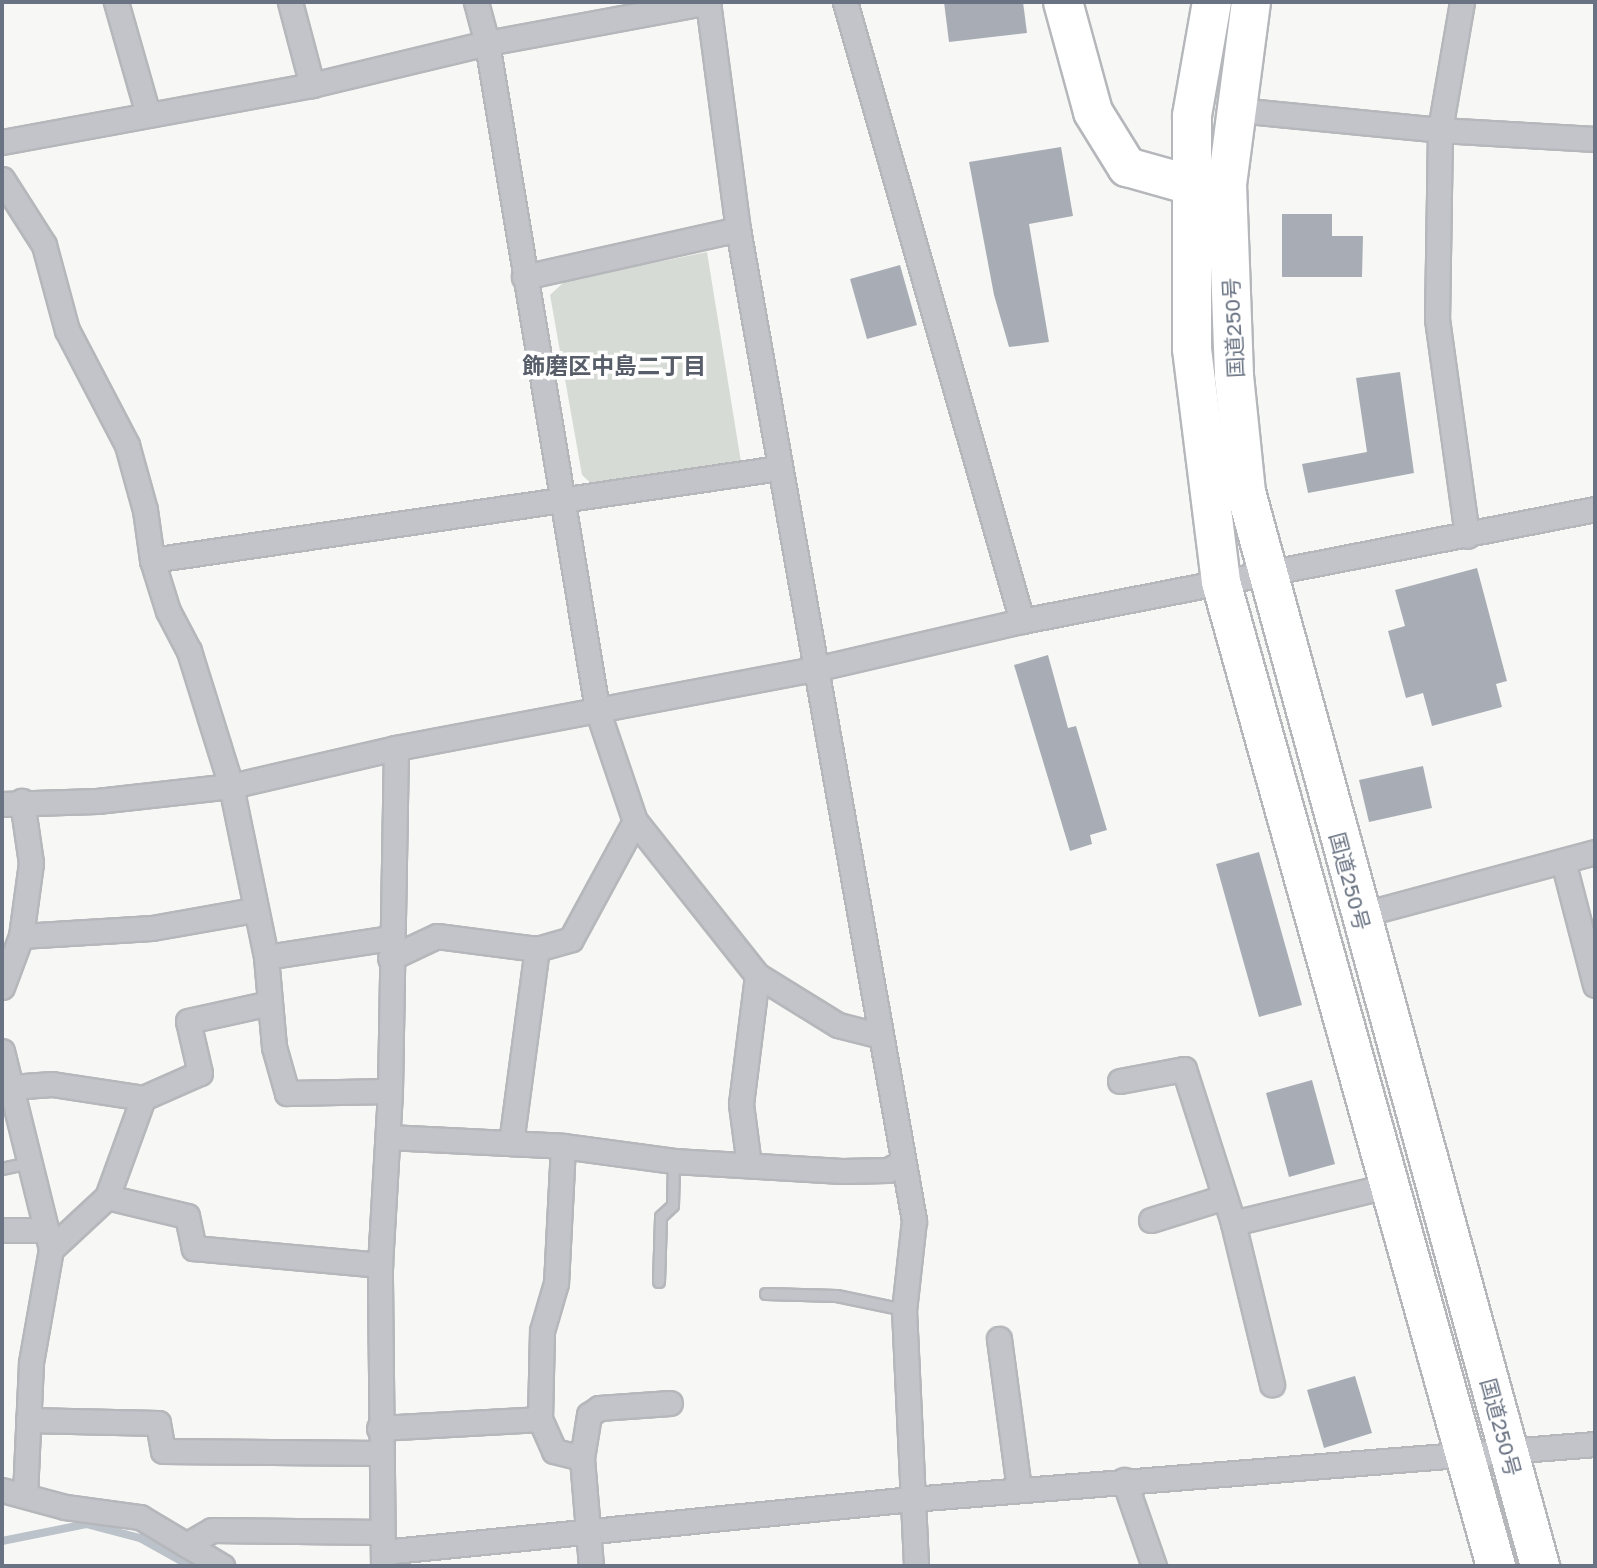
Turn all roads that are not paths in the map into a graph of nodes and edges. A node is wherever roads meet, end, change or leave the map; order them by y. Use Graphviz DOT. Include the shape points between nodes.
graph roads {
  1 [pos="116,2"];
  2 [pos="290,2"];
  3 [pos="476,2"];
  4 [pos="708,2"];
  5 [pos="845,2"];
  6 [pos="1063,2"];
  7 [pos="1212,2"];
  8 [pos="1251,2"];
  9 [pos="1462,2"];
  10 [pos="649,6"];
  11 [pos="487,43"];
  12 [pos="312,85"];
  13 [pos="1237,110"];
  14 [pos="148,114"];
  15 [pos="1440,130"];
  16 [pos="1595,139"];
  17 [pos="2,142"];
  18 [pos="2,179"];
  19 [pos="1209,184"];
  20 [pos="738,229"];
  21 [pos="524,276"];
  22 [pos="779,468"];
  23 [pos="563,501"];
  24 [pos="1595,509"];
  25 [pos="1467,536"];
  26 [pos="152,560"];
  27 [pos="1266,575"];
  28 [pos="1221,582"];
  29 [pos="1022,621"];
  30 [pos="815,669"];
  31 [pos="597,709"];
  32 [pos="396,748"];
  33 [pos="231,786"];
  34 [pos="12,803"];
  35 [pos="635,821"];
  36 [pos="1595,852"];
  37 [pos="1563,861"];
  38 [pos="254,910"];
  39 [pos="1360,915"];
  40 [pos="21,936"];
  41 [pos="390,948"];
  42 [pos="537,949"];
  43 [pos="266,957"];
  44 [pos="757,975"];
  45 [pos="1595,985"];
  46 [pos="2,987"];
  47 [pos="270,1003"];
  48 [pos="881,1036"];
  49 [pos="2,1051"];
  50 [pos="1120,1081"];
  51 [pos="10,1087"];
  52 [pos="390,1091"];
  53 [pos="143,1098"];
  54 [pos="388,1137"];
  55 [pos="511,1143"];
  56 [pos="562,1146"];
  57 [pos="674,1161"];
  58 [pos="904,1162"];
  59 [pos="31,1163"];
  60 [pos="750,1165"];
  61 [pos="2,1169"];
  62 [pos="1387,1186"];
  63 [pos="107,1197"];
  64 [pos="1225,1198"];
  65 [pos="1151,1220"];
  66 [pos="1233,1223"];
  67 [pos="2,1230"];
  68 [pos="48,1240"];
  69 [pos="380,1265"];
  70 [pos="659,1282"];
  71 [pos="766,1294"];
  72 [pos="904,1310"];
  73 [pos="999,1339"];
  74 [pos="1272,1384"];
  75 [pos="670,1403"];
  76 [pos="540,1419"];
  77 [pos="28,1420"];
  78 [pos="379,1428"];
  79 [pos="1595,1444"];
  80 [pos="1507,1449"];
  81 [pos="1462,1451"];
  82 [pos="380,1453"];
  83 [pos="582,1458"];
  84 [pos="1124,1480"];
  85 [pos="1019,1489"];
  86 [pos="13,1491"];
  87 [pos="912,1499"];
  88 [pos="587,1532"];
  89 [pos="186,1545"];
  90 [pos="383,1550"];
  91 [pos="222,1566"];
  92 [pos="590,1566"];
  93 [pos="916,1566"];
  94 [pos="1154,1566"];
  95 [pos="1496,1566"];
  96 [pos="1540,1566"];
  1 -- 14 [label="street"];
  2 -- 12 [label="street"];
  3 -- 11 [label="street"];
  4 -- 10 [label="street"];
  4 -- 20 [label="street"];
  5 -- 29 [label="street"];
  6 -- 19 [label="highway" via="1093,112 1127,167"];
  7 -- 19 [label="highway, 国道250号" via="1192,116"];
  8 -- 13 [label="highway, 国道250号"];
  9 -- 15 [label="street"];
  10 -- 11 [label="street"];
  11 -- 12 [label="street"];
  11 -- 21 [label="street"];
  12 -- 14 [label="street"];
  13 -- 15 [label="street"];
  13 -- 19 [label="highway, 国道250号"];
  14 -- 17 [label="street"];
  15 -- 16 [label="street"];
  15 -- 25 [label="street" via="1437,319"];
  18 -- 26 [label="street" via="44,245 67,330 127,445 145,510"];
  19 -- 27 [label="highway, 国道250号" via="1246,492"];
  19 -- 28 [label="highway, 国道250号" via="1192,349"];
  20 -- 21 [label="street"];
  20 -- 22 [label="street"];
  21 -- 23 [label="street"];
  22 -- 23 [label="street"];
  22 -- 30 [label="street"];
  23 -- 26 [label="street"];
  23 -- 31 [label="street"];
  24 -- 25 [label="street"];
  25 -- 27 [label="street"];
  26 -- 33 [label="street" via="168,611 189,651"];
  27 -- 28 [label="street"];
  27 -- 39 [label="highway, 国道250号"];
  28 -- 29 [label="street"];
  28 -- 62 [label="highway, 国道250号"];
  29 -- 30 [label="street"];
  30 -- 31 [label="street"];
  30 -- 48 [label="street"];
  31 -- 32 [label="street"];
  31 -- 35 [label="street"];
  32 -- 33 [label="street"];
  32 -- 41 [label="street"];
  33 -- 34 [label="street" via="97,800"];
  33 -- 38 [label="street"];
  34 -- 40 [label="street" via="31,863"];
  35 -- 42 [label="street" via="571,939"];
  35 -- 44 [label="street"];
  36 -- 37 [label="street"];
  37 -- 39 [label="street"];
  37 -- 45 [label="street"];
  38 -- 40 [label="street" via="152,928"];
  38 -- 43 [label="street"];
  39 -- 80 [label="highway, 国道250号"];
  40 -- 46 [label="street"];
  41 -- 42 [label="street" via="437,936"];
  41 -- 43 [label="street"];
  41 -- 52 [label="street"];
  42 -- 55 [label="street"];
  43 -- 47 [label="street"];
  44 -- 48 [label="street" via="838,1025"];
  44 -- 60 [label="street" via="741,1104"];
  47 -- 52 [label="street" via="274,1046 287,1093"];
  47 -- 53 [label="street" via="188,1021 200,1073"];
  48 -- 58 [label="street"];
  49 -- 51 [label="street"];
  50 -- 64 [label="street" via="1184,1069"];
  51 -- 53 [label="street" via="52,1084"];
  51 -- 59 [label="street"];
  52 -- 54 [label="street"];
  53 -- 63 [label="street"];
  54 -- 55 [label="street"];
  54 -- 69 [label="street"];
  55 -- 56 [label="street"];
  56 -- 57 [label="street"];
  56 -- 76 [label="street" via="556,1283 542,1331"];
  57 -- 60 [label="street"];
  57 -- 70 [label="lane" via="673,1206 661,1217"];
  58 -- 60 [label="street" via="888,1170 842,1171"];
  58 -- 72 [label="street" via="914,1220"];
  59 -- 61 [label="lane"];
  59 -- 68 [label="street"];
  62 -- 66 [label="street"];
  62 -- 81 [label="highway, 国道250号"];
  63 -- 68 [label="street"];
  63 -- 69 [label="street" via="187,1216 194,1248"];
  64 -- 65 [label="street"];
  64 -- 66 [label="street"];
  66 -- 74 [label="street"];
  67 -- 68 [label="street"];
  68 -- 77 [label="street"];
  69 -- 78 [label="street"];
  71 -- 72 [label="lane" via="837,1296"];
  72 -- 87 [label="street"];
  73 -- 85 [label="street"];
  75 -- 83 [label="street" via="599,1408 589,1415"];
  76 -- 78 [label="street"];
  76 -- 83 [label="street" via="554,1451"];
  77 -- 82 [label="street" via="158,1423 163,1451"];
  77 -- 86 [label="street"];
  78 -- 82 [label="street"];
  79 -- 80 [label="street"];
  80 -- 81 [label="street"];
  80 -- 96 [label="highway, 国道250号"];
  81 -- 84 [label="street"];
  81 -- 95 [label="highway, 国道250号"];
  82 -- 90 [label="street"];
  83 -- 88 [label="street"];
  84 -- 85 [label="street"];
  84 -- 94 [label="street"];
  85 -- 87 [label="street"];
  86 -- 89 [label="street" via="65,1507 139,1517"];
  87 -- 88 [label="street"];
  87 -- 93 [label="street"];
  88 -- 90 [label="street"];
  88 -- 92 [label="street"];
  89 -- 90 [label="street" via="212,1530"];
  89 -- 91 [label="street"];
}
